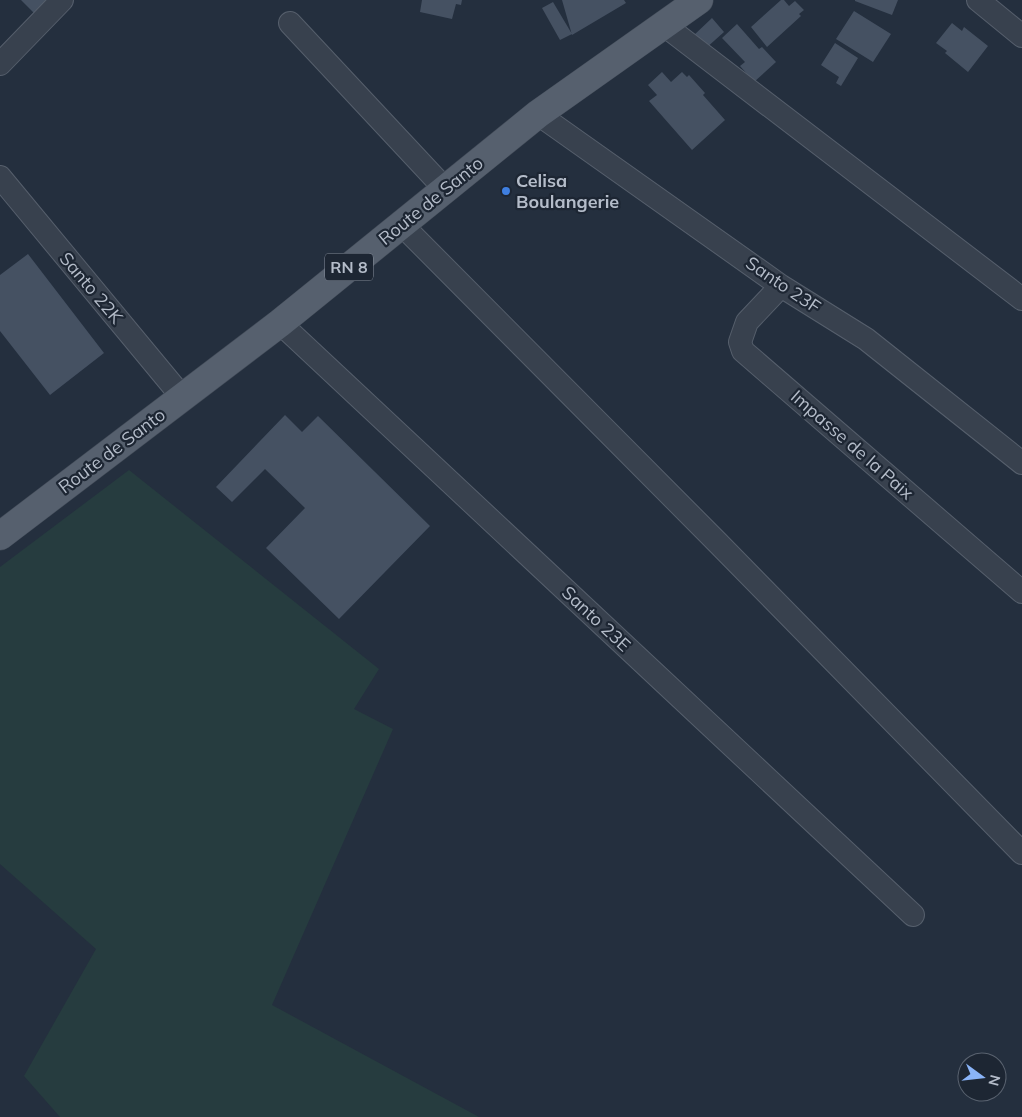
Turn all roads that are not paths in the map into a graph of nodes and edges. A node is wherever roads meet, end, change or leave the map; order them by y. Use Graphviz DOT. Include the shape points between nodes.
graph roads {
  1 [pos="62,0"];
  2 [pos="699,0"];
  3 [pos="978,0"];
  4 [pos="290,23"];
  5 [pos="664,24"];
  6 [pos="1022,36"];
  7 [pos="0,64"];
  8 [pos="538,114"];
  9 [pos="0,177"];
  10 [pos="446,190"];
  11 [pos="402,225"];
  12 [pos="781,286"];
  13 [pos="1022,299"];
  14 [pos="280,323"];
  15 [pos="183,398"];
  16 [pos="1022,463"];
  17 [pos="0,536"];
  18 [pos="1022,592"];
  19 [pos="1022,853"];
  20 [pos="913,915"];
  1 -- 7 [label="street"];
  2 -- 5 [label="main road, Route de Santo / RN 8"];
  3 -- 6 [label="street"];
  4 -- 10 [label="street"];
  5 -- 8 [label="main road, Route de Santo / RN 8"];
  5 -- 13 [label="street"];
  8 -- 10 [label="main road, Route de Santo / RN 8"];
  8 -- 12 [label="street, Santo 23F"];
  9 -- 15 [label="street, Santo 22K"];
  10 -- 11 [label="main road, Route de Santo / RN 8"];
  11 -- 14 [label="main road, Route de Santo / RN 8"];
  11 -- 19 [label="street"];
  12 -- 16 [label="street, Santo 23F" via="866,339"];
  12 -- 18 [label="street, Impasse de la Paix" via="747,322 740,342 743,351"];
  14 -- 15 [label="main road, Route de Santo / RN 8"];
  14 -- 20 [label="street, Santo 23E"];
  15 -- 17 [label="main road, Route de Santo / RN 8"];
}
